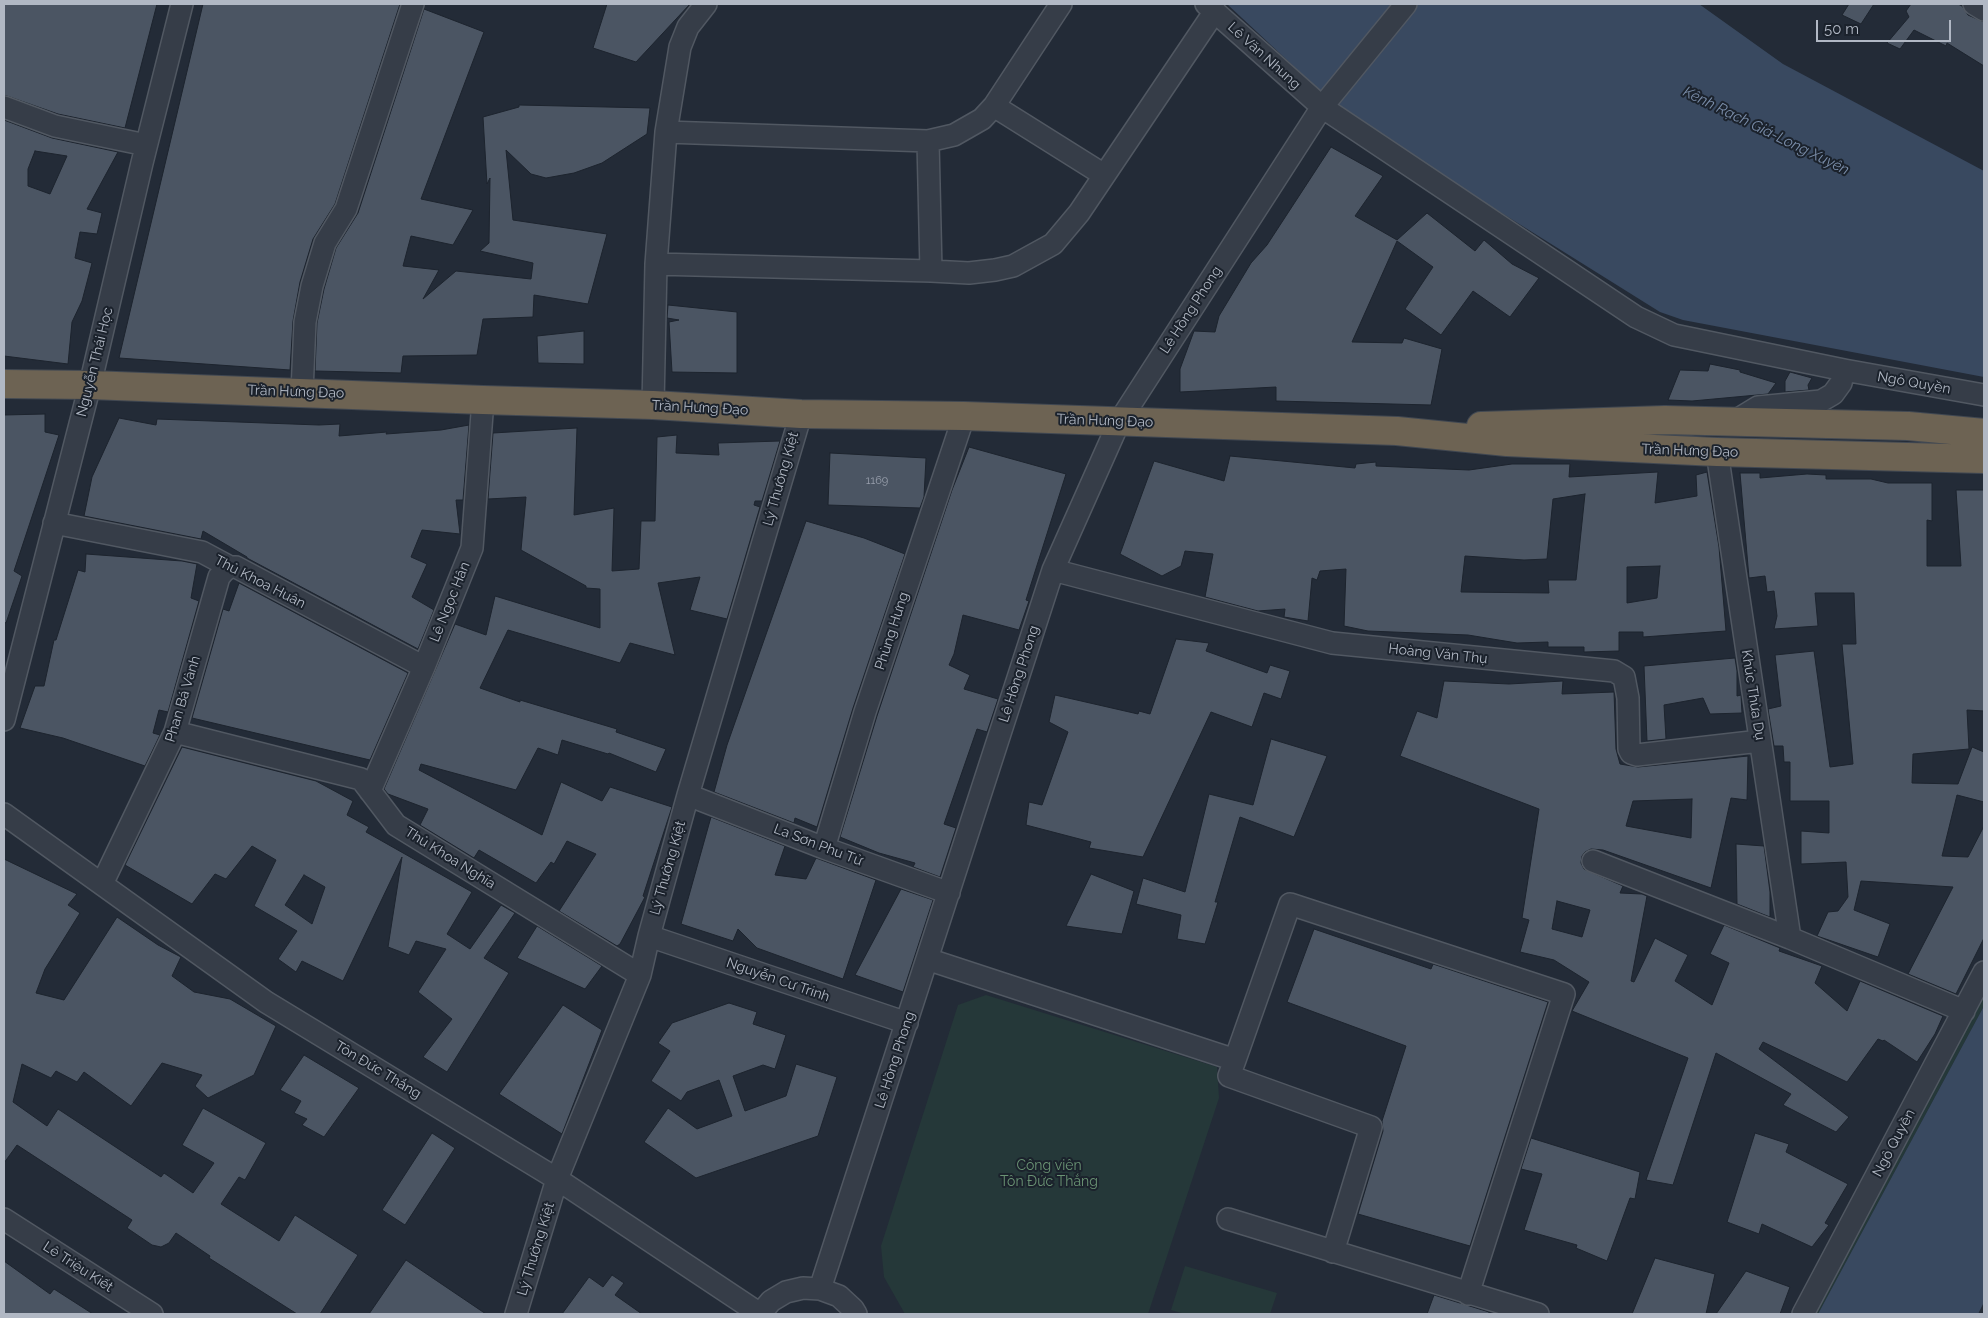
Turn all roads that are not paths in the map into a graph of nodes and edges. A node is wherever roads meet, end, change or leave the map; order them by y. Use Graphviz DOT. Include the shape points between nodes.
graph roads {
  1 [pos="182,4"];
  2 [pos="412,4"];
  3 [pos="706,4"];
  4 [pos="1061,4"];
  5 [pos="1406,4"];
  6 [pos="1974,4"];
  7 [pos="1210,8"];
  8 [pos="1984,10"];
  9 [pos="1327,102"];
  10 [pos="994,106"];
  11 [pos="4,107"];
  12 [pos="666,132"];
  13 [pos="928,141"];
  14 [pos="146,145"];
  15 [pos="1104,175"];
  16 [pos="656,264"];
  17 [pos="931,271"];
  18 [pos="1844,370"];
  19 [pos="4,384"];
  20 [pos="90,385"];
  21 [pos="302,392"];
  22 [pos="1984,395"];
  23 [pos="483,400"];
  24 [pos="653,405"];
  25 [pos="801,414"];
  26 [pos="964,416"];
  27 [pos="1735,421"];
  28 [pos="1119,422"];
  29 [pos="1397,431"];
  30 [pos="1984,433"];
  31 [pos="1716,452"];
  32 [pos="1971,458"];
  33 [pos="1984,466"];
  34 [pos="54,523"];
  35 [pos="230,567"];
  36 [pos="1053,570"];
  37 [pos="424,668"];
  38 [pos="4,720"];
  39 [pos="175,732"];
  40 [pos="1760,741"];
  41 [pos="370,791"];
  42 [pos="688,795"];
  43 [pos="4,814"];
  44 [pos="824,848"];
  45 [pos="1593,861"];
  46 [pos="102,884"];
  47 [pos="949,893"];
  48 [pos="649,936"];
  49 [pos="1790,938"];
  50 [pos="927,959"];
  51 [pos="1984,972"];
  52 [pos="640,975"];
  53 [pos="1964,1011"];
  54 [pos="907,1023"];
  55 [pos="1235,1060"];
  56 [pos="557,1179"];
  57 [pos="4,1219"];
  58 [pos="1228,1219"];
  59 [pos="1332,1252"];
  60 [pos="820,1289"];
  61 [pos="1468,1294"];
  62 [pos="152,1314"];
  63 [pos="516,1314"];
  64 [pos="760,1314"];
  65 [pos="856,1314"];
  66 [pos="1538,1314"];
  67 [pos="1803,1314"];
  1 -- 14 [label="street, Nguyễn Thái Học"];
  2 -- 21 [label="street" via="346,209 325,244 312,286 305,322"];
  3 -- 12 [label="street" via="688,27 680,47"];
  4 -- 10 [label="street"];
  5 -- 9 [label="street, Lê Hồng Phong"];
  6 -- 8 [label="street"];
  7 -- 9 [label="street, Lê Văn Nhung"];
  7 -- 15 [label="street"];
  9 -- 18 [label="street, Lê Văn Nhung" via="1636,317 1674,335"];
  9 -- 28 [label="street, Lê Hồng Phong"];
  10 -- 13 [label="street" via="982,119 962,132"];
  10 -- 15 [label="street"];
  11 -- 14 [label="street" via="55,126"];
  12 -- 13 [label="street"];
  12 -- 16 [label="street"];
  13 -- 17 [label="street"];
  14 -- 20 [label="street, Nguyễn Thái Học"];
  15 -- 17 [label="street" via="1065,232 1034,256 995,270 970,273"];
  16 -- 17 [label="street"];
  16 -- 24 [label="street"];
  18 -- 22 [label="street, Ngô Quyền"];
  18 -- 27 [label="street" via="1841,384 1833,394 1821,400 1758,407"];
  19 -- 20 [label="highway, Trần Hưng Đạo"];
  20 -- 21 [label="highway, Trần Hưng Đạo"];
  20 -- 34 [label="street, Nguyễn Thái Học"];
  21 -- 23 [label="highway, Trần Hưng Đạo"];
  23 -- 24 [label="highway, Trần Hưng Đạo"];
  23 -- 37 [label="street, Lê Ngọc Hân" via="472,548"];
  24 -- 25 [label="highway, Trần Hưng Đạo"];
  25 -- 26 [label="highway, Trần Hưng Đạo"];
  25 -- 42 [label="street, Lý Thường Kiệt"];
  26 -- 28 [label="highway, Trần Hưng Đạo"];
  26 -- 44 [label="street, Phùng Hưng" via="865,712"];
  27 -- 29 [label="highway, Trần Hưng Đạo" via="1526,423"];
  27 -- 30 [label="highway, Trần Hưng Đạo" via="1908,426"];
  28 -- 29 [label="highway, Trần Hưng Đạo"];
  28 -- 36 [label="street, Lê Hồng Phong"];
  29 -- 31 [label="highway, Trần Hưng Đạo" via="1507,442"];
  31 -- 32 [label="highway, Trần Hưng Đạo"];
  31 -- 40 [label="street, Khúc Thừa Dụ"];
  32 -- 33 [label="street"];
  34 -- 35 [label="street, Thủ Khoa Huân" via="202,552"];
  34 -- 38 [label="street, Nguyễn Thái Học"];
  35 -- 37 [label="street, Thủ Khoa Huân" via="236,567"];
  35 -- 39 [label="street, Phan Bá Vành" via="219,577"];
  36 -- 40 [label="street, Hoàng Văn Thụ" via="1332,644 1614,671 1624,677 1628,698 1629,750 1637,755"];
  36 -- 47 [label="street, Lê Hồng Phong"];
  37 -- 41 [label="street, Lê Ngọc Hân"];
  39 -- 41 [label="street, Thủ Khoa Nghĩa" via="361,779"];
  39 -- 46 [label="street, Phan Bá Vành"];
  40 -- 49 [label="street, Khúc Thừa Dụ"];
  41 -- 52 [label="street, Thủ Khoa Nghĩa" via="396,825"];
  42 -- 44 [label="street, La Sơn Phu Tử"];
  42 -- 48 [label="street, Lý Thường Kiệt"];
  43 -- 46 [label="street, Tôn Đức Thắng"];
  44 -- 47 [label="street, La Sơn Phu Tử"];
  45 -- 49 [label="street"];
  46 -- 56 [label="street, Tôn Đức Thắng" via="266,1002"];
  47 -- 50 [label="street, Lê Hồng Phong"];
  48 -- 52 [label="street, Lý Thường Kiệt"];
  48 -- 54 [label="street, Nguyễn Cư Trinh"];
  49 -- 53 [label="street"];
  50 -- 54 [label="street, Lê Hồng Phong"];
  50 -- 55 [label="street"];
  51 -- 53 [label="street, Ngô Quyền"];
  52 -- 56 [label="street, Lý Thường Kiệt"];
  53 -- 67 [label="street, Ngô Quyền"];
  54 -- 60 [label="street, Lê Hồng Phong"];
  55 -- 59 [label="street" via="1229,1076 1371,1127"];
  55 -- 61 [label="street" via="1290,904 1564,994"];
  56 -- 63 [label="street, Lý Thường Kiệt"];
  56 -- 64 [label="street, Tôn Đức Thắng"];
  57 -- 62 [label="street, Lê Triệu Kiết"];
  58 -- 59 [label="street"];
  59 -- 61 [label="street"];
  60 -- 64 [label="street" via="786,1292"];
  60 -- 65 [label="street" via="838,1296"];
  61 -- 66 [label="street"];
}
